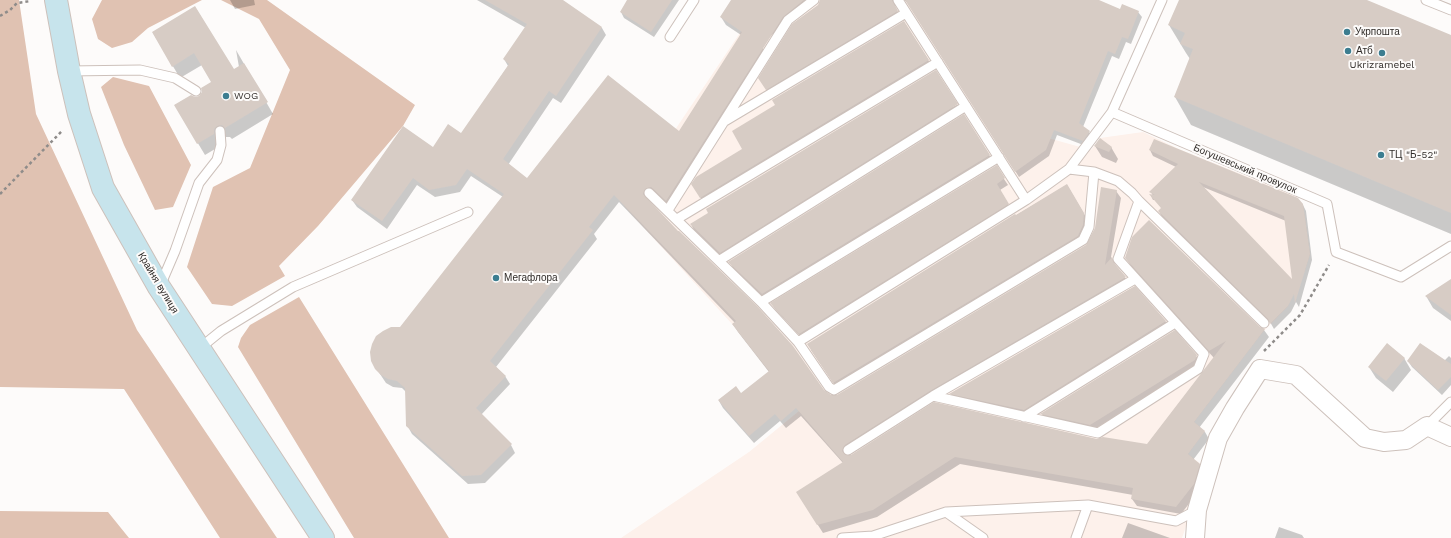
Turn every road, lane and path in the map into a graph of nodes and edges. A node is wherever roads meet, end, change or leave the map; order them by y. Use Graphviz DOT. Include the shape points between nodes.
graph roads {
  1 [pos="56,0"];
  2 [pos="694,0"];
  3 [pos="814,0"];
  4 [pos="898,0"];
  5 [pos="1162,0"];
  6 [pos="1426,0"];
  7 [pos="31,1"];
  8 [pos="1451,10"];
  9 [pos="906,13"];
  10 [pos="0,16"];
  11 [pos="670,37"];
  12 [pos="938,62"];
  13 [pos="69,72"];
  14 [pos="196,92"];
  15 [pos="966,106"];
  16 [pos="1112,112"];
  17 [pos="79,114"];
  18 [pos="724,122"];
  19 [pos="220,131"];
  20 [pos="999,157"];
  21 [pos="1069,169"];
  22 [pos="1094,172"];
  23 [pos="649,193"];
  24 [pos="0,194"];
  25 [pos="1026,200"];
  26 [pos="1139,201"];
  27 [pos="668,210"];
  28 [pos="468,212"];
  29 [pos="677,219"];
  30 [pos="1451,246"];
  31 [pos="1336,252"];
  32 [pos="720,260"];
  33 [pos="1135,279"];
  34 [pos="159,287"];
  35 [pos="761,302"];
  36 [pos="1175,323"];
  37 [pos="1264,324"];
  38 [pos="798,342"];
  39 [pos="200,348"];
  40 [pos="1261,361"];
  41 [pos="933,396"];
  42 [pos="1451,402"];
  43 [pos="1024,417"];
  44 [pos="1427,426"];
  45 [pos="1451,437"];
  46 [pos="848,450"];
  47 [pos="1088,505"];
  48 [pos="1197,510"];
  49 [pos="946,512"];
  50 [pos="874,537"];
  51 [pos="323,538"];
  52 [pos="842,538"];
  53 [pos="983,538"];
  54 [pos="1076,538"];
  55 [pos="1195,538"];
  1 -- 13 [label="street, Крайня вулиця"];
  2 -- 11 [label="lane"];
  3 -- 18 [label="lane" via="788,20"];
  4 -- 9 [label="lane"];
  5 -- 16 [label="lane"];
  6 -- 8 [label="lane"];
  7 -- 10 [label="path" via="17,3"];
  9 -- 12 [label="lane"];
  9 -- 18 [label="lane"];
  12 -- 15 [label="lane"];
  12 -- 29 [label="lane"];
  13 -- 14 [label="lane" via="140,70 175,78"];
  13 -- 17 [label="street, Крайня вулиця"];
  15 -- 20 [label="lane"];
  15 -- 32 [label="lane"];
  16 -- 21 [label="lane"];
  16 -- 31 [label="lane, Богушевський провулок" via="1327,204"];
  17 -- 24 [label="path"];
  17 -- 34 [label="street, Крайня вулиця" via="104,188"];
  18 -- 27 [label="lane"];
  19 -- 34 [label="lane" via="217,160 199,183 175,251"];
  20 -- 25 [label="lane"];
  20 -- 35 [label="lane"];
  21 -- 22 [label="lane"];
  21 -- 25 [label="lane"];
  22 -- 26 [label="lane" via="1118,181"];
  22 -- 38 [label="lane" via="1089,227 1082,240 834,390 829,387"];
  23 -- 27 [label="lane"];
  25 -- 38 [label="lane"];
  26 -- 33 [label="lane" via="1118,259"];
  26 -- 37 [label="lane"];
  27 -- 29 [label="lane"];
  28 -- 39 [label="lane" via="293,288 221,331"];
  29 -- 32 [label="lane"];
  30 -- 31 [label="lane" via="1401,277"];
  31 -- 40 [label="path" via="1300,315"];
  32 -- 35 [label="lane"];
  33 -- 36 [label="lane"];
  33 -- 41 [label="lane"];
  34 -- 39 [label="street, Крайня вулиця"];
  35 -- 38 [label="lane"];
  36 -- 43 [label="lane"];
  36 -- 43 [label="lane" via="1204,354 1198,369 1098,433"];
  39 -- 51 [label="street, Крайня вулиця"];
  40 -- 44 [label="street" via="1296,375 1365,438 1384,442 1406,440"];
  40 -- 48 [label="street" via="1218,438"];
  41 -- 43 [label="lane"];
  41 -- 46 [label="lane"];
  42 -- 44 [label="lane"];
  44 -- 45 [label="street"];
  47 -- 48 [label="lane" via="1176,521"];
  47 -- 49 [label="lane"];
  47 -- 54 [label="lane"];
  48 -- 55 [label="street"];
  49 -- 50 [label="lane"];
  49 -- 53 [label="lane"];
  50 -- 52 [label="lane"];
}
